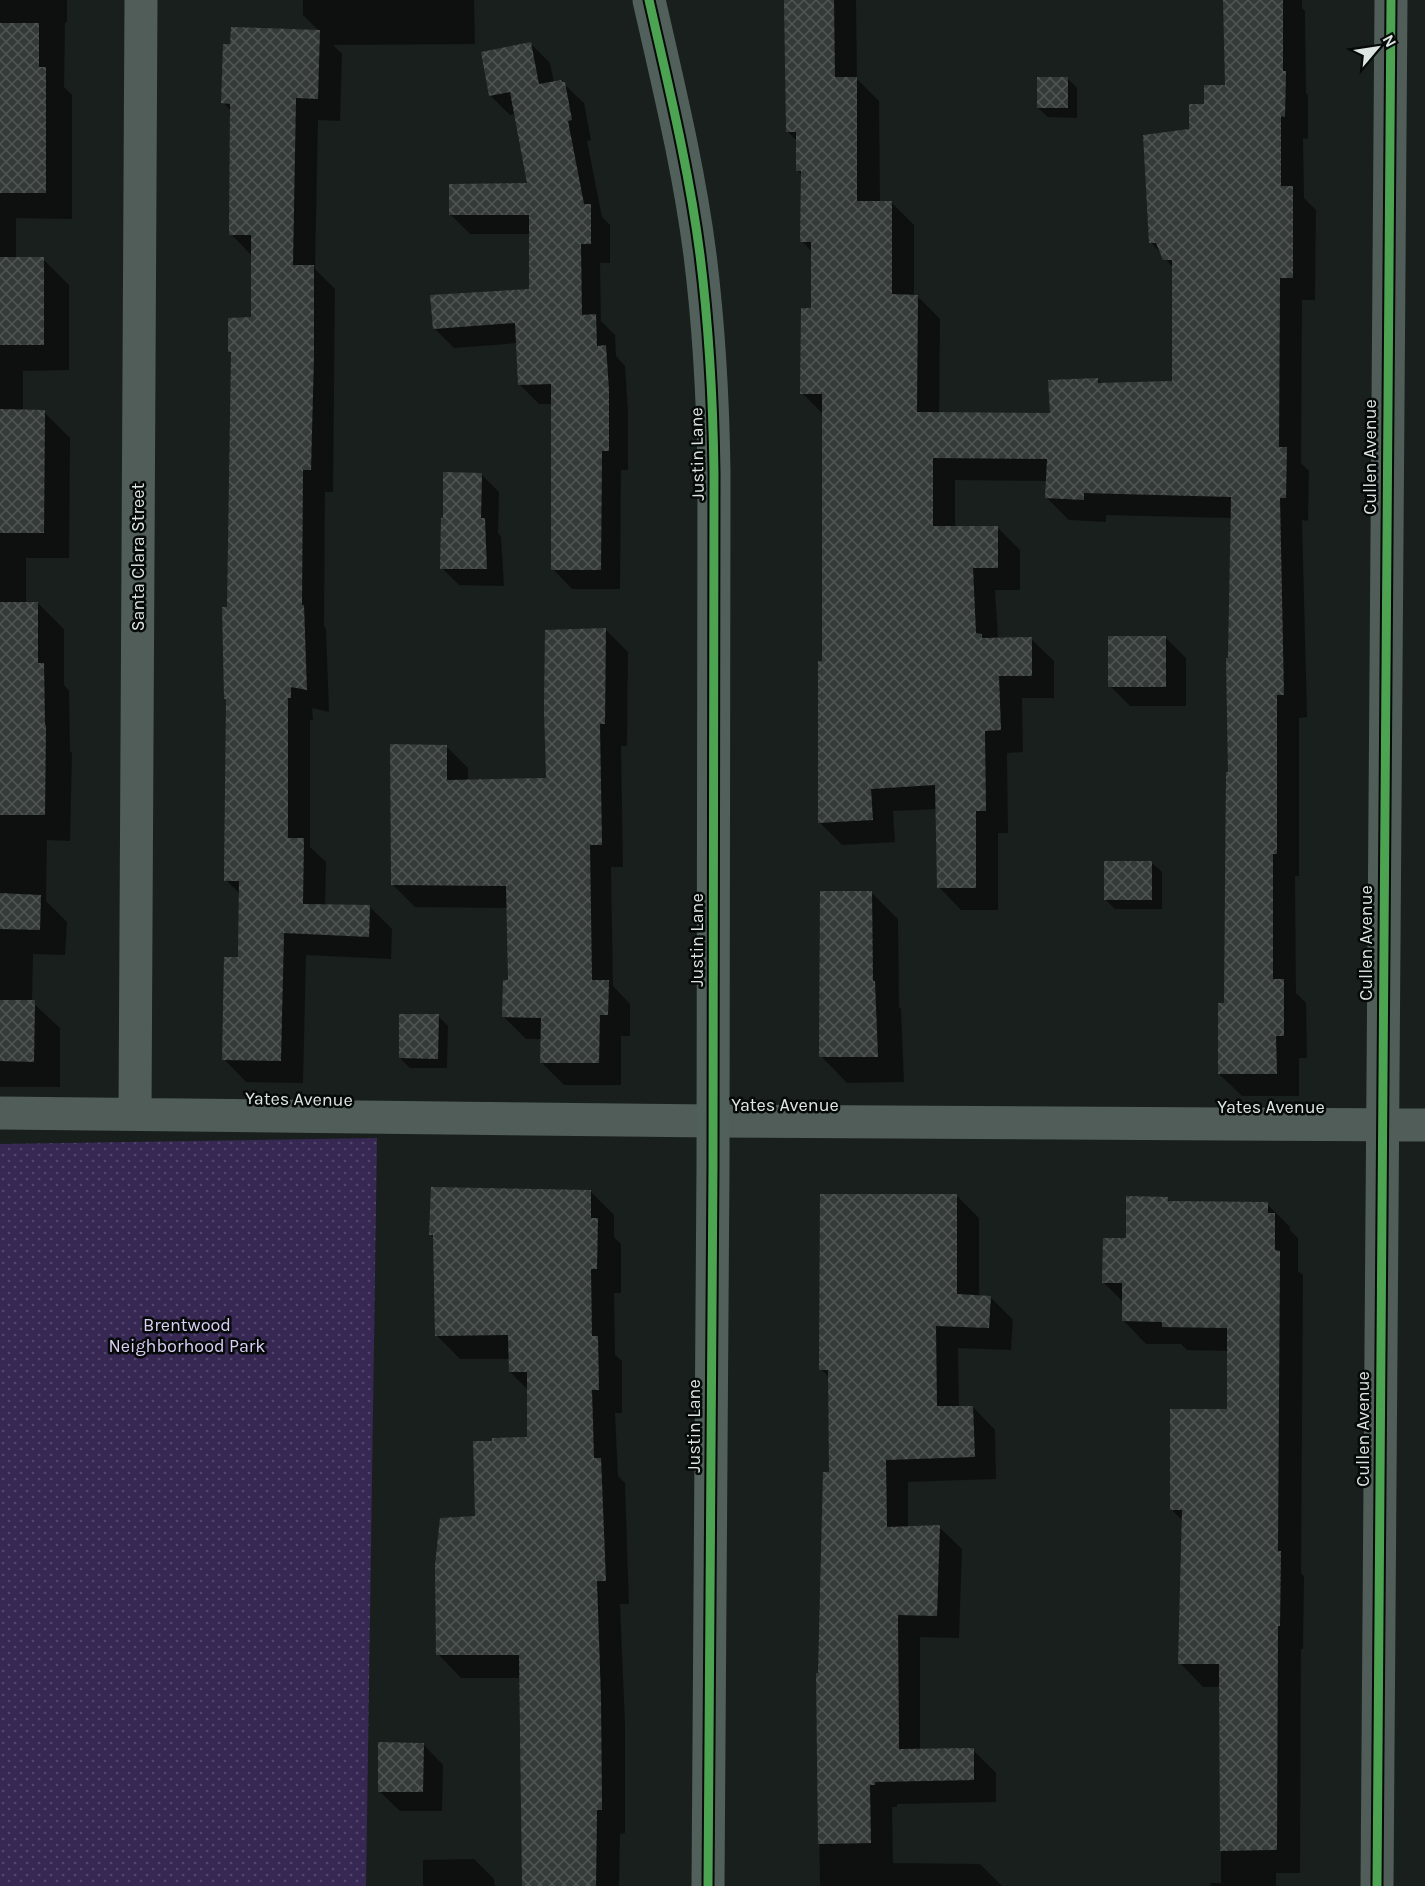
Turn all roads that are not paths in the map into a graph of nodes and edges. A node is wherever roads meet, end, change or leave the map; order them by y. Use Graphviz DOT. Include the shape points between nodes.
graph roads {
  1 [pos="141,0"];
  2 [pos="649,0"];
  3 [pos="1391,0"];
  4 [pos="0,1113"];
  5 [pos="135,1114"];
  6 [pos="713,1121"];
  7 [pos="1381,1125"];
  8 [pos="1425,1125"];
  9 [pos="708,1886"];
  10 [pos="1377,1886"];
  1 -- 5 [label="street, Santa Clara Street"];
  2 -- 6 [label="street, Justin Lane" via="678,124 700,253 712,380"];
  3 -- 7 [label="street, Cullen Avenue"];
  4 -- 5 [label="street, Yates Avenue"];
  5 -- 6 [label="street, Yates Avenue"];
  6 -- 7 [label="street, Yates Avenue"];
  6 -- 9 [label="street, Justin Lane"];
  7 -- 8 [label="street, Yates Avenue"];
  7 -- 10 [label="street, Cullen Avenue"];
}
